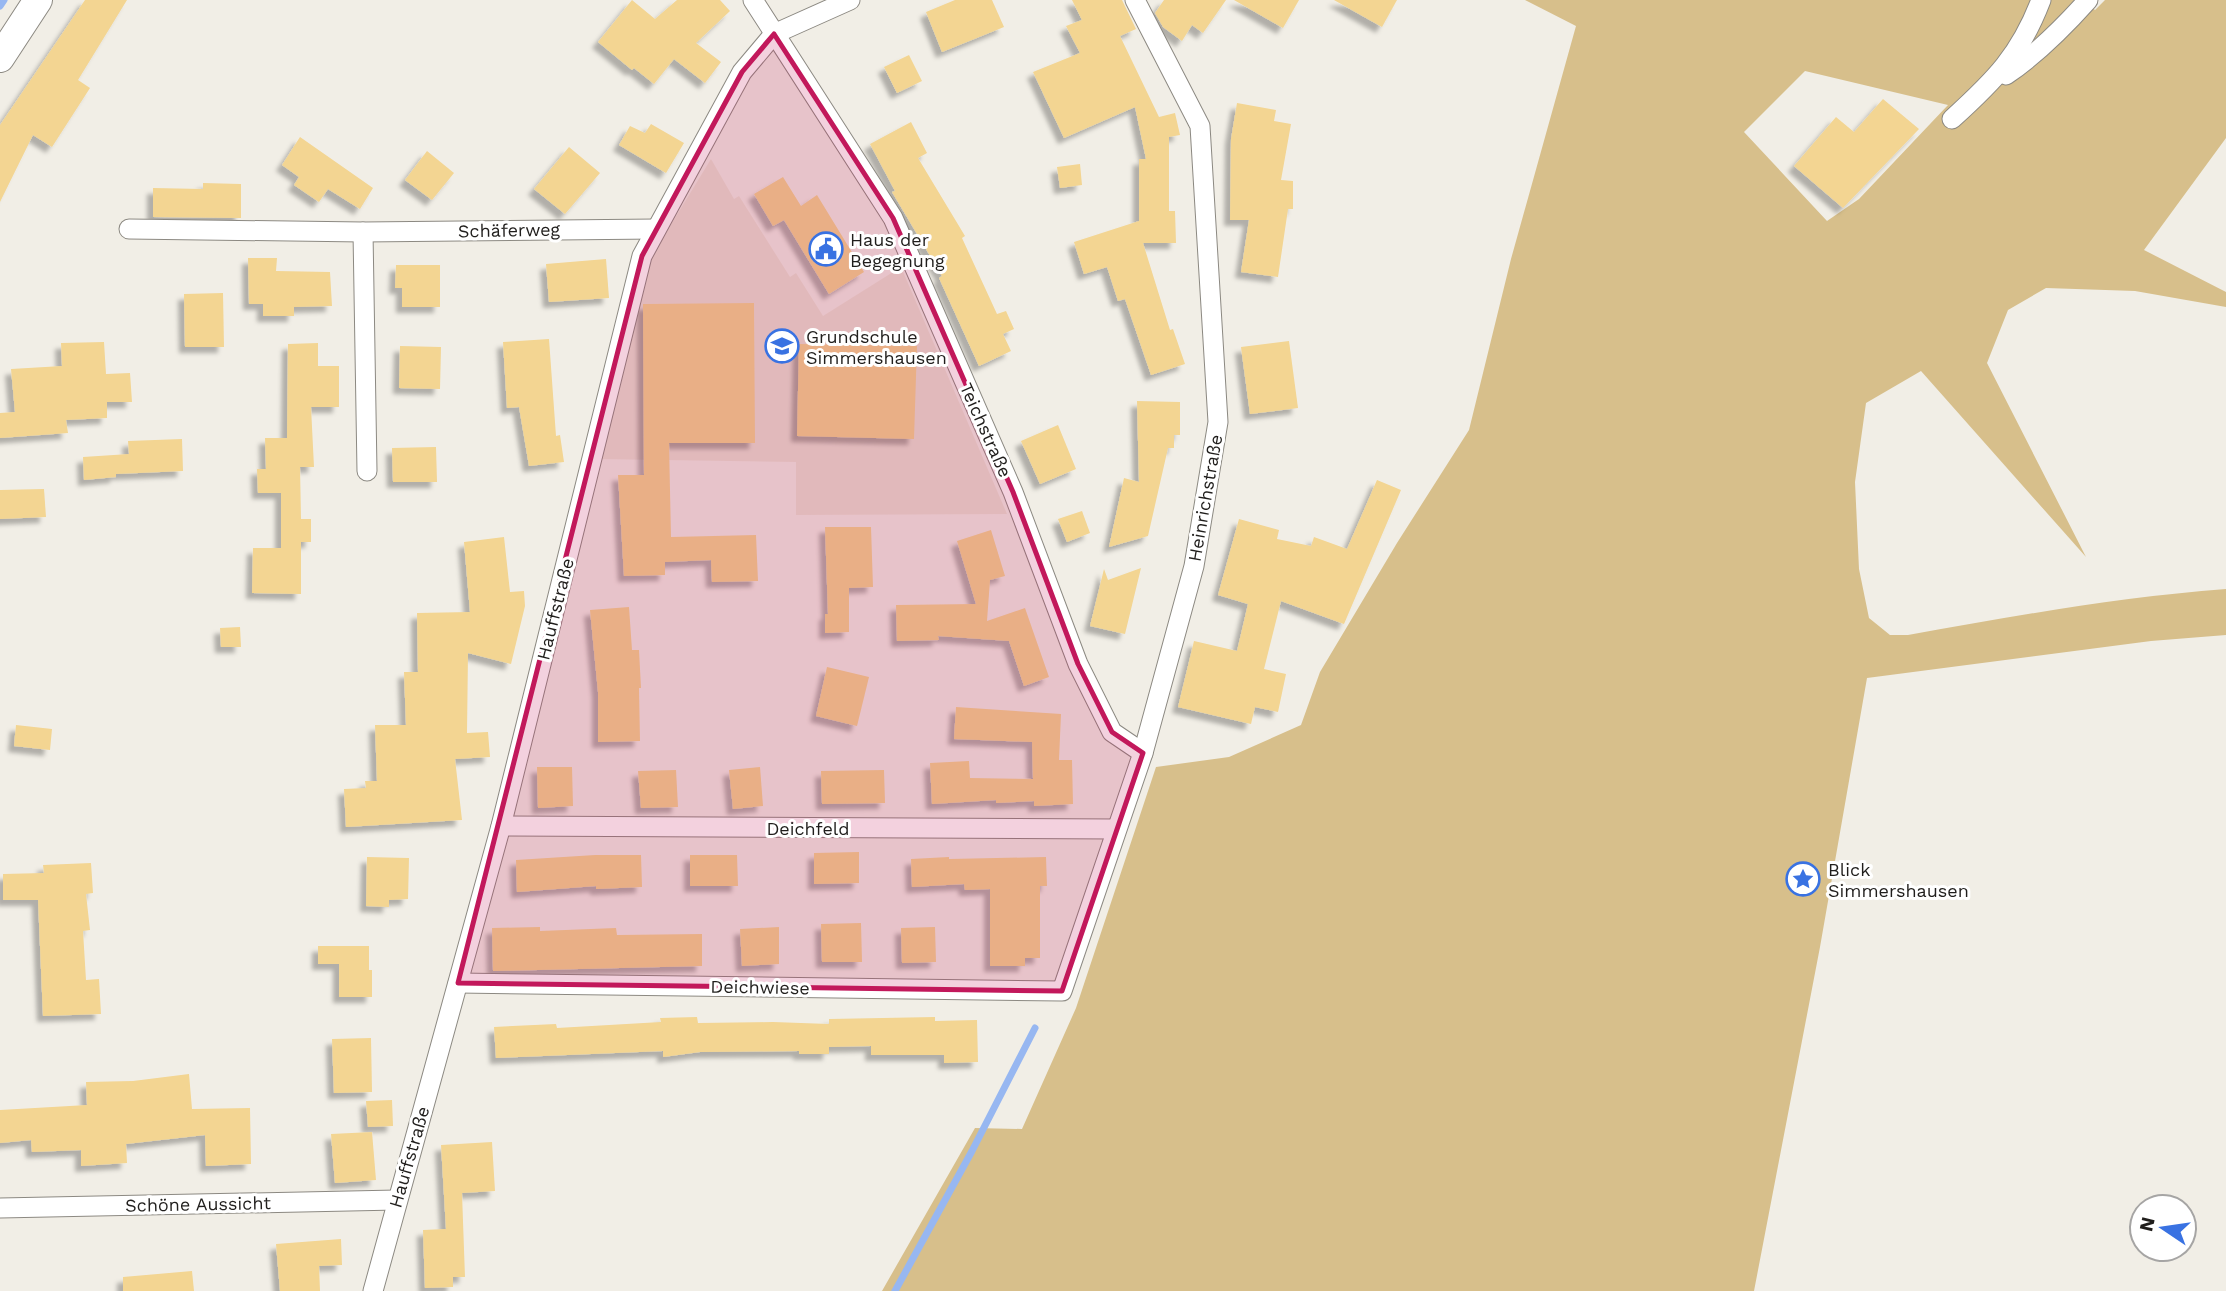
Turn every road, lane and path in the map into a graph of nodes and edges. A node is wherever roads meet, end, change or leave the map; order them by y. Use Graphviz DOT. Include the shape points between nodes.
graph roads {
  1 [pos="38,0"];
  2 [pos="752,0"];
  3 [pos="850,0"];
  4 [pos="1135,0"];
  5 [pos="2041,0"];
  6 [pos="2088,0"];
  7 [pos="774,34"];
  8 [pos="0,58"];
  9 [pos="1979,95"];
  10 [pos="1952,119"];
  11 [pos="129,229"];
  12 [pos="656,229"];
  13 [pos="363,232"];
  14 [pos="367,471"];
  15 [pos="1143,753"];
  16 [pos="501,826"];
  17 [pos="1116,829"];
  18 [pos="458,983"];
  19 [pos="1062,991"];
  20 [pos="397,1199"];
  21 [pos="0,1208"];
  22 [pos="373,1291"];
  1 -- 8 [label="street"];
  2 -- 7 [label="street, Teichstraße"];
  3 -- 7 [label="street, Hauffstraße"];
  4 -- 15 [label="street, Heinrichstraße" via="1200,126 1218,422 1194,566"];
  5 -- 9 [label="street" via="2012,59"];
  6 -- 9 [label="street" via="2024,63"];
  7 -- 12 [label="street, Hauffstraße" via="742,72"];
  7 -- 15 [label="street, Teichstraße" via="893,218 1013,492 1079,664 1112,732"];
  9 -- 10 [label="street"];
  11 -- 13 [label="street, Schäferweg"];
  12 -- 13 [label="street, Schäferweg"];
  12 -- 16 [label="street, Hauffstraße" via="642,256"];
  13 -- 14 [label="street"];
  15 -- 17 [label="street, Heinrichstraße"];
  16 -- 17 [label="street, Deichfeld"];
  16 -- 18 [label="street, Hauffstraße"];
  17 -- 19 [label="street, Heinrichstraße"];
  18 -- 19 [label="street, Deichwiese"];
  18 -- 20 [label="street, Hauffstraße"];
  20 -- 21 [label="street, Schöne Aussicht"];
  20 -- 22 [label="street, Hauffstraße"];
}
